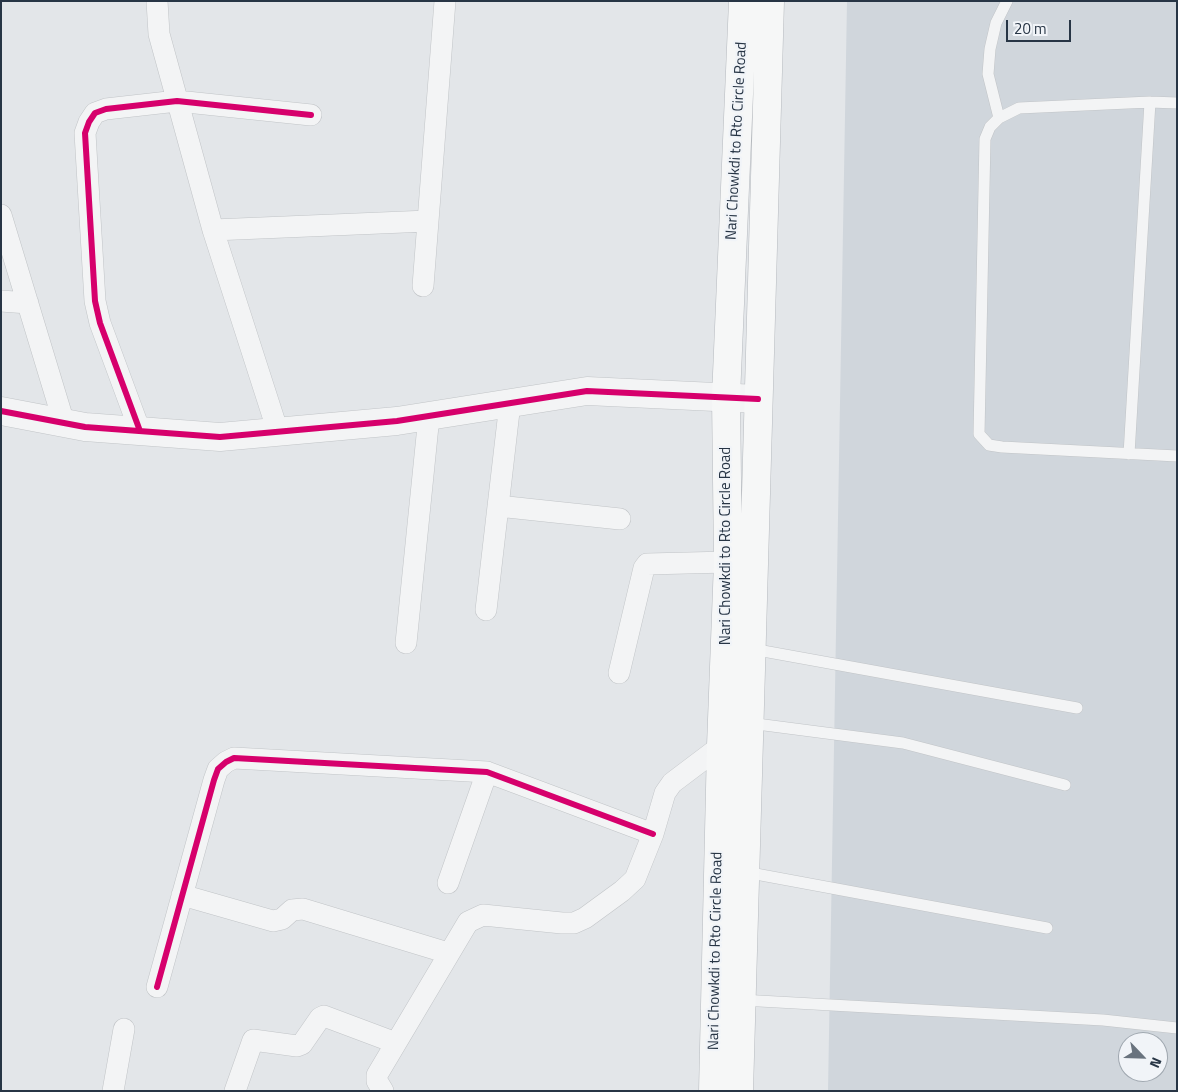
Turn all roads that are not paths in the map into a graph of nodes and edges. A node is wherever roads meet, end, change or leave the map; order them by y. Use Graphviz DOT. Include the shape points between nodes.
graph roads {
  1 [pos="157,1"];
  2 [pos="445,1"];
  3 [pos="743,1"];
  4 [pos="770,1"];
  5 [pos="1007,1"];
  6 [pos="178,100"];
  7 [pos="1150,102"];
  8 [pos="1177,104"];
  9 [pos="311,115"];
  10 [pos="999,118"];
  11 [pos="1,215"];
  12 [pos="428,221"];
  13 [pos="213,230"];
  14 [pos="423,286"];
  15 [pos="1,301"];
  16 [pos="28,303"];
  17 [pos="726,396"];
  18 [pos="758,399"];
  19 [pos="510,403"];
  20 [pos="1,411"];
  21 [pos="429,416"];
  22 [pos="64,423"];
  23 [pos="140,431"];
  24 [pos="278,432"];
  25 [pos="1129,454"];
  26 [pos="1177,456"];
  27 [pos="498,506"];
  28 [pos="620,520"];
  29 [pos="728,562"];
  30 [pos="486,610"];
  31 [pos="406,643"];
  32 [pos="751,649"];
  33 [pos="618,672"];
  34 [pos="1077,708"];
  35 [pos="749,723"];
  36 [pos="721,746"];
  37 [pos="487,772"];
  38 [pos="1065,785"];
  39 [pos="653,834"];
  40 [pos="745,872"];
  41 [pos="448,883"];
  42 [pos="182,895"];
  43 [pos="1047,928"];
  44 [pos="448,953"];
  45 [pos="157,987"];
  46 [pos="728,999"];
  47 [pos="1177,1028"];
  48 [pos="124,1030"];
  49 [pos="396,1043"];
  50 [pos="113,1091"];
  51 [pos="235,1091"];
  52 [pos="384,1091"];
  53 [pos="713,1091"];
  54 [pos="739,1091"];
  1 -- 6 [label="street" via="159,34"];
  2 -- 12 [label="street"];
  3 -- 17 [label="highway, Nari Chowkdi to Rto Circle Road"];
  4 -- 18 [label="highway"];
  5 -- 10 [label="lane" via="996,23 988,74"];
  6 -- 9 [label="street"];
  6 -- 13 [label="street"];
  6 -- 23 [label="street" via="106,109 96,113 85,133 95,300 100,323"];
  7 -- 8 [label="lane"];
  7 -- 10 [label="lane" via="1020,108"];
  7 -- 25 [label="lane"];
  10 -- 25 [label="lane" via="984,139 979,434 989,445 1002,447"];
  11 -- 16 [label="street"];
  12 -- 13 [label="street"];
  12 -- 14 [label="street"];
  13 -- 24 [label="street"];
  15 -- 16 [label="street"];
  16 -- 22 [label="street"];
  17 -- 18 [label="street"];
  17 -- 19 [label="street" via="587,391"];
  17 -- 29 [label="highway, Nari Chowkdi to Rto Circle Road"];
  18 -- 32 [label="highway"];
  19 -- 21 [label="street"];
  19 -- 27 [label="street"];
  20 -- 22 [label="street"];
  21 -- 24 [label="street"];
  21 -- 31 [label="street"];
  22 -- 23 [label="street"];
  23 -- 24 [label="street" via="220,437"];
  25 -- 26 [label="lane"];
  27 -- 28 [label="street"];
  27 -- 30 [label="street"];
  29 -- 33 [label="street" via="647,564"];
  29 -- 36 [label="highway, Nari Chowkdi to Rto Circle Road"];
  32 -- 34 [label="lane"];
  32 -- 35 [label="highway"];
  35 -- 38 [label="lane" via="903,743"];
  35 -- 40 [label="highway"];
  36 -- 39 [label="street" via="672,783"];
  36 -- 46 [label="highway, Nari Chowkdi to Rto Circle Road"];
  37 -- 39 [label="street"];
  37 -- 41 [label="street"];
  37 -- 42 [label="street" via="234,758 218,769"];
  39 -- 44 [label="street" via="635,879 585,918 574,923 562,923 483,915 475,917 461,931"];
  40 -- 43 [label="lane"];
  40 -- 46 [label="highway"];
  42 -- 44 [label="street" via="273,921 282,919 292,910 302,909"];
  42 -- 45 [label="street"];
  44 -- 49 [label="street"];
  46 -- 47 [label="lane" via="1103,1020"];
  46 -- 53 [label="highway, Nari Chowkdi to Rto Circle Road"];
  46 -- 54 [label="highway"];
  48 -- 50 [label="street"];
  49 -- 51 [label="street" via="324,1016 297,1046 253,1040"];
  49 -- 52 [label="street" via="378,1075 377,1081"];
}
